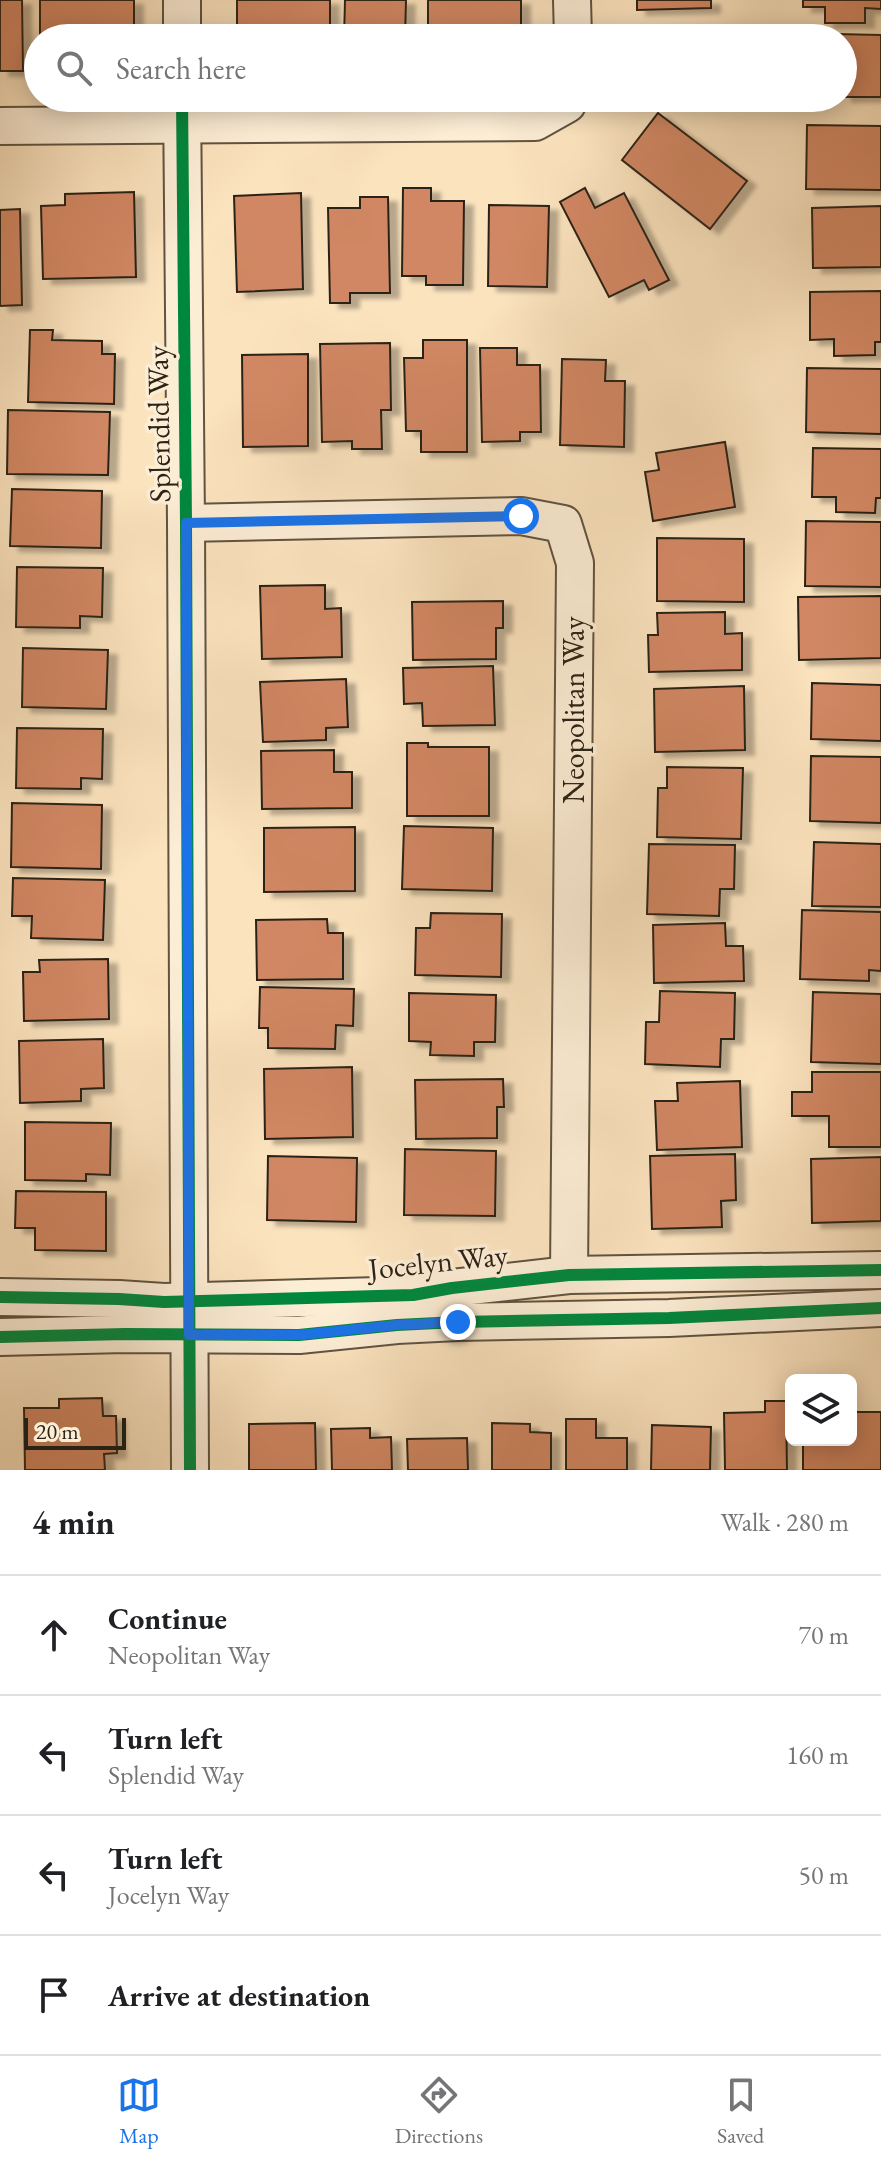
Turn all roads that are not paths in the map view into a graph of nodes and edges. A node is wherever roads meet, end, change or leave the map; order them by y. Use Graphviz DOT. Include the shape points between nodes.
graph roads {
  1 [pos="182,0"];
  2 [pos="572,0"];
  3 [pos="182,24"];
  4 [pos="573,24"];
  5 [pos="182,112"];
  6 [pos="553,112"];
  7 [pos="0,126"];
  8 [pos="186,523"];
  9 [pos="881,1270"];
  10 [pos="569,1275"];
  11 [pos="0,1297"];
  12 [pos="881,1308"];
  13 [pos="189,1318"];
  14 [pos="0,1337"];
  15 [pos="190,1470"];
  1 -- 3 [label="street"];
  2 -- 4 [label="street"];
  5 -- 6 [label="street" via="535,122"];
  5 -- 7 [label="street"];
  5 -- 8 [label="street, Splendid Way"];
  8 -- 10 [label="street, Neopolitan Way" via="521,516 563,524 575,563"];
  8 -- 13 [label="street, Splendid Way"];
  9 -- 10 [label="street, Jocelyn Way"];
  10 -- 13 [label="street, Jocelyn Way"];
  11 -- 13 [label="street, Jocelyn Way" via="164,1302"];
  12 -- 13 [label="street, Jocelyn Way" via="458,1322 299,1335"];
  13 -- 14 [label="street, Jocelyn Way" via="125,1334"];
  13 -- 15 [label="street, Splendid Way"];
}
